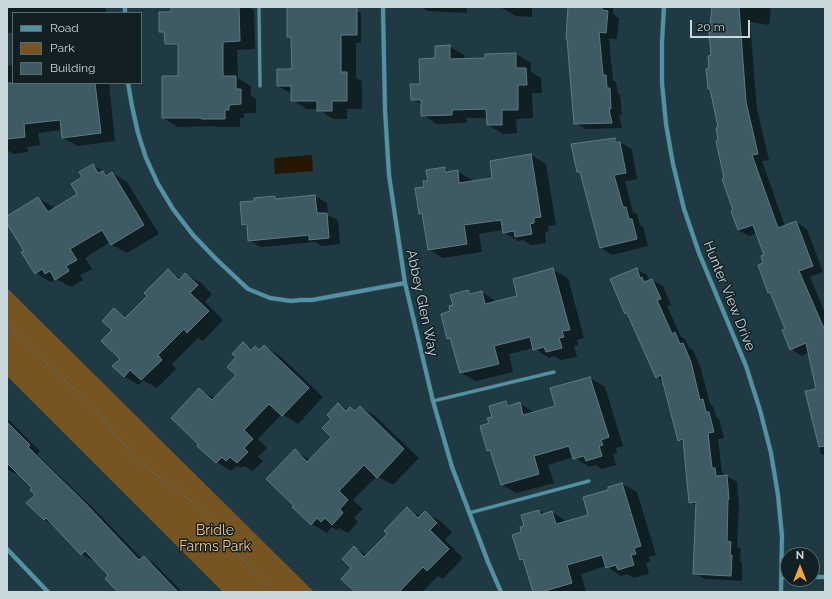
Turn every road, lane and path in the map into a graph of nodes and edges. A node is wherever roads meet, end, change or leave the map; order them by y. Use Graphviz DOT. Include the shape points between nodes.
graph roads {
  1 [pos="259,7"];
  2 [pos="383,7"];
  3 [pos="664,7"];
  4 [pos="128,84"];
  5 [pos="260,86"];
  6 [pos="405,282"];
  7 [pos="7,324"];
  8 [pos="554,372"];
  9 [pos="433,402"];
  10 [pos="589,481"];
  11 [pos="469,513"];
  12 [pos="782,547"];
  13 [pos="7,549"];
  14 [pos="48,592"];
  15 [pos="276,592"];
  16 [pos="501,592"];
  1 -- 5 [label="lane"];
  2 -- 6 [label="street, Abbey Glen Way" via="384,110 389,175"];
  3 -- 12 [label="street, Hunter View Drive" via="662,83 673,164 684,209 699,253 746,366 760,410 778,495"];
  4 -- 6 [label="street" via="138,134 158,184 193,235 248,288 270,298 291,301 312,300"];
  6 -- 9 [label="street, Abbey Glen Way"];
  7 -- 15 [label="path" via="91,405 138,460 179,490 214,523 234,550"];
  8 -- 9 [label="lane"];
  9 -- 11 [label="street, Abbey Glen Way"];
  10 -- 11 [label="lane"];
  11 -- 16 [label="street, Abbey Glen Way"];
  13 -- 14 [label="street"];
}
